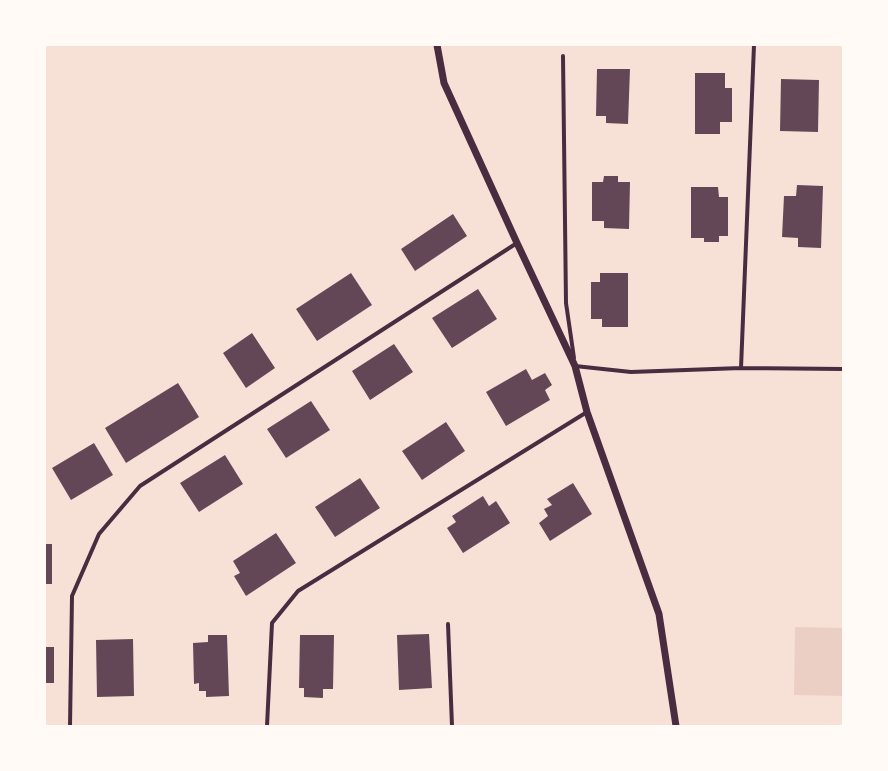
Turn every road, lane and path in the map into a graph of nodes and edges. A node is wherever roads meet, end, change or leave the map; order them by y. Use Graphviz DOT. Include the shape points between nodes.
graph roads {
  1 [pos="437,45"];
  2 [pos="754,45"];
  3 [pos="563,56"];
  4 [pos="516,244"];
  5 [pos="575,366"];
  6 [pos="741,368"];
  7 [pos="843,369"];
  8 [pos="587,412"];
  9 [pos="448,624"];
  10 [pos="70,726"];
  11 [pos="267,726"];
  12 [pos="452,726"];
  13 [pos="676,726"];
  1 -- 4 [label="street" via="444,83"];
  2 -- 6 [label="street"];
  3 -- 5 [label="street" via="566,303"];
  4 -- 5 [label="street"];
  4 -- 10 [label="street" via="140,486 99,534 72,596"];
  5 -- 6 [label="street" via="632,372"];
  5 -- 8 [label="street"];
  6 -- 7 [label="street"];
  8 -- 11 [label="street" via="298,591 272,623"];
  8 -- 13 [label="street" via="658,614"];
  9 -- 12 [label="street"];
}
